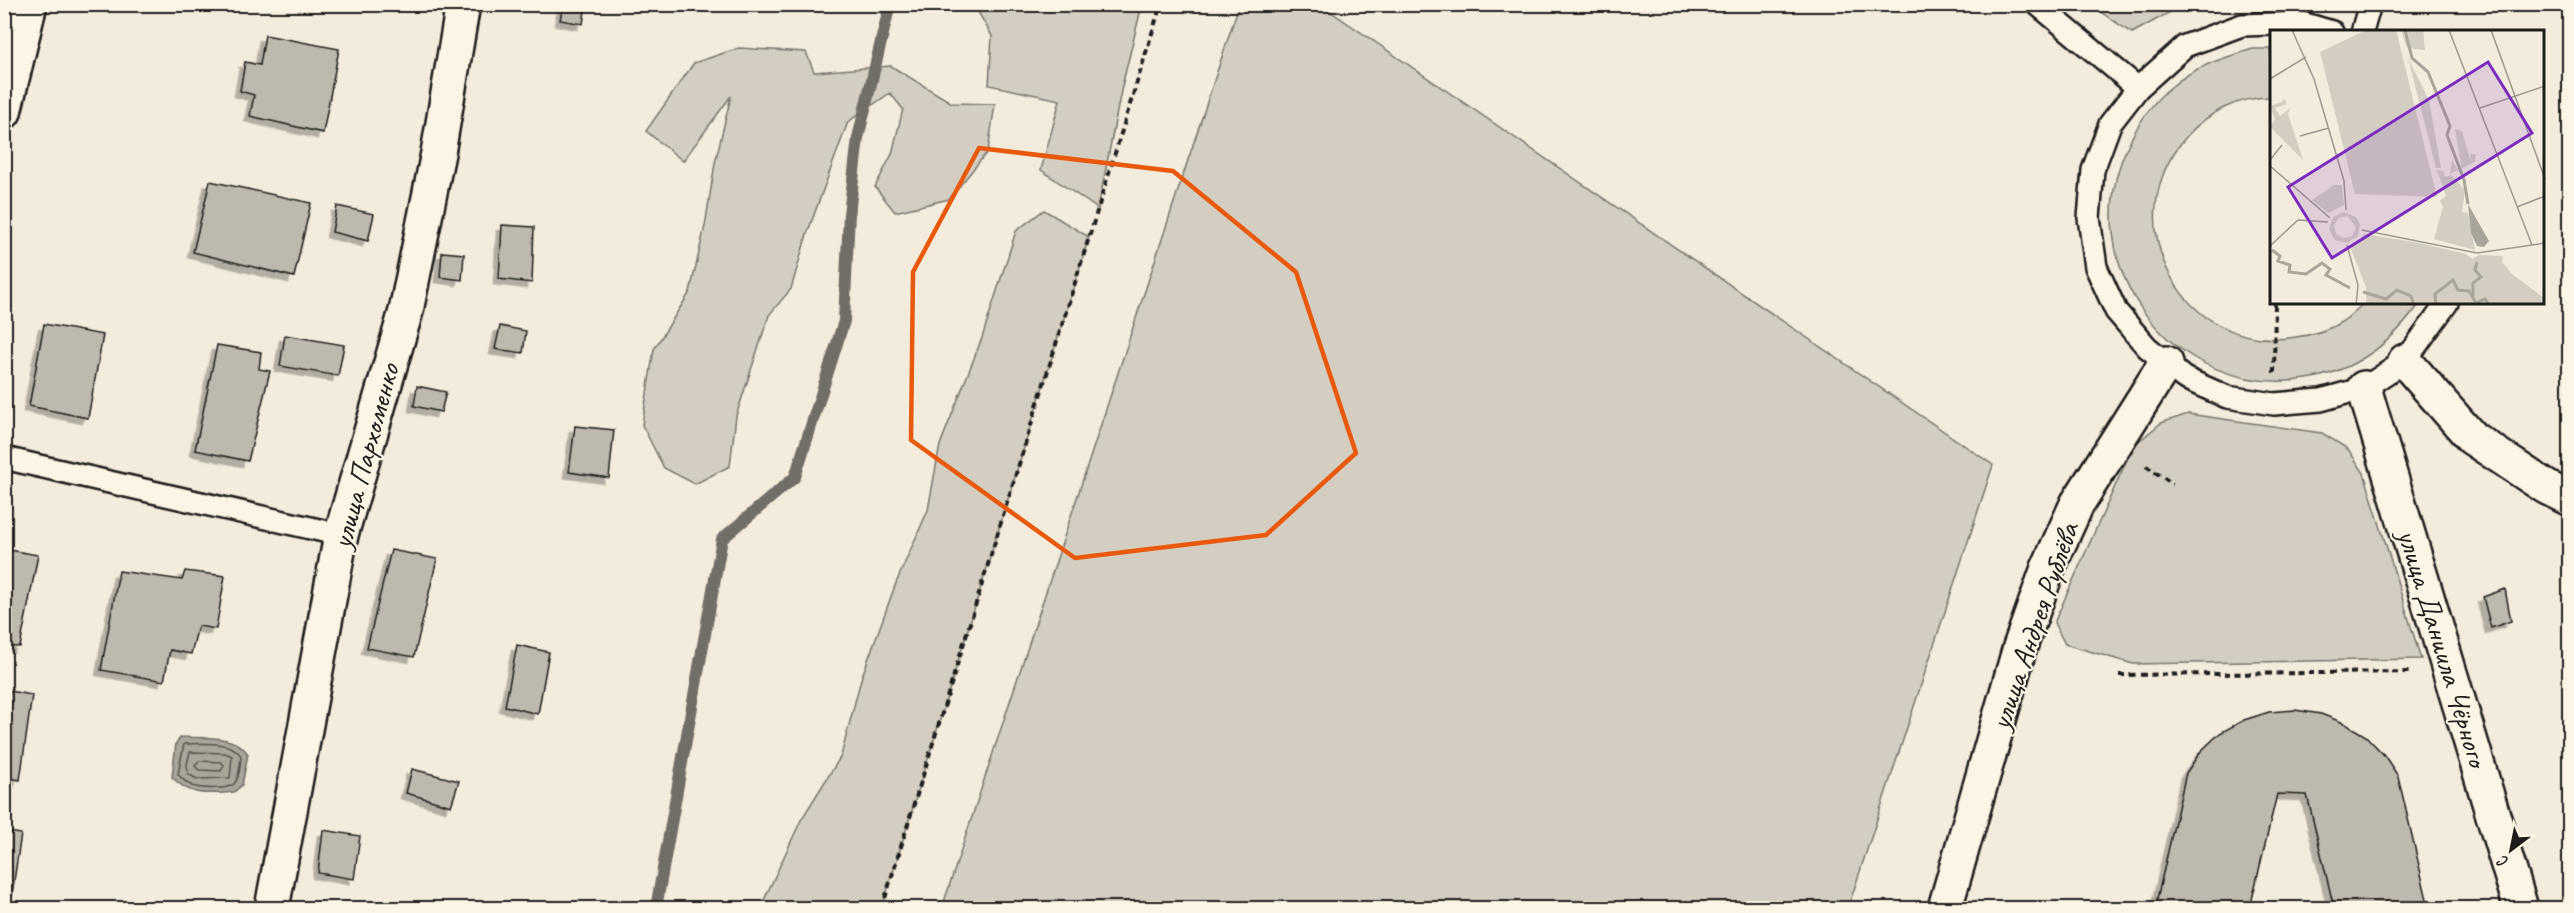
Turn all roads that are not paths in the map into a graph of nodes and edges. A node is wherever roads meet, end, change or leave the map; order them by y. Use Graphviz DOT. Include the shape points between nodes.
graph roads {
  1 [pos="30,4"];
  2 [pos="463,4"];
  3 [pos="2037,4"];
  4 [pos="2370,4"];
  5 [pos="2325,30"];
  6 [pos="2363,30"];
  7 [pos="2138,87"];
  8 [pos="4,112"];
  9 [pos="2446,304"];
  10 [pos="2404,361"];
  11 [pos="2166,363"];
  12 [pos="2364,388"];
  13 [pos="4,458"];
  14 [pos="2570,499"];
  15 [pos="341,535"];
  16 [pos="272,909"];
  17 [pos="1946,909"];
  18 [pos="2522,909"];
  1 -- 8 [label="street"];
  2 -- 15 [label="street, улица Пархоменко" via="406,311"];
  3 -- 7 [label="lane"];
  4 -- 6 [label="lane"];
  5 -- 7 [label="lane" via="2302,23 2242,25 2185,46"];
  7 -- 11 [label="lane" via="2110,124 2093,170 2089,218 2096,267 2116,311"];
  9 -- 10 [label="lane"];
  10 -- 12 [label="lane"];
  10 -- 14 [label="street" via="2472,438"];
  11 -- 12 [label="lane" via="2184,378 2227,397 2274,404 2321,399"];
  11 -- 17 [label="street, улица Андрея Рублёва" via="2077,504 2048,568 2020,647"];
  12 -- 18 [label="street, улица Даниила Чёрного"];
  13 -- 15 [label="lane"];
  15 -- 16 [label="street, улица Пархоменко"];
}
